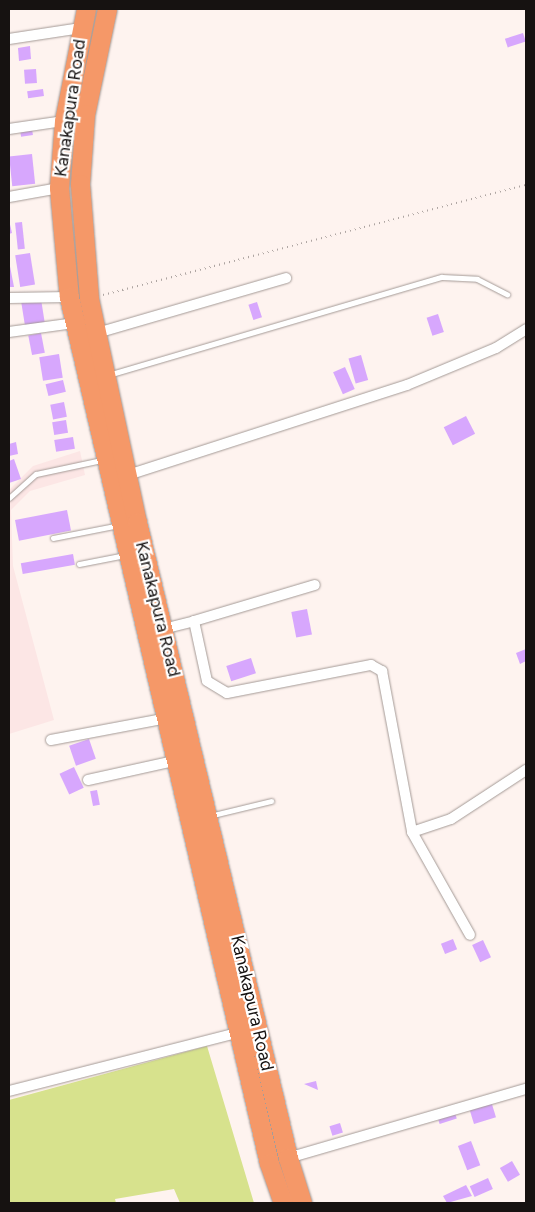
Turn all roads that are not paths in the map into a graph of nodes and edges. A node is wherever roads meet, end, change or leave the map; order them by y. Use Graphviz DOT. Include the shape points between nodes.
graph roads {
  1 [pos="86,9"];
  2 [pos="107,9"];
  3 [pos="81,28"];
  4 [pos="9,39"];
  5 [pos="64,121"];
  6 [pos="9,129"];
  7 [pos="59,188"];
  8 [pos="9,197"];
  9 [pos="286,278"];
  10 [pos="506,294"];
  11 [pos="69,297"];
  12 [pos="9,298"];
  13 [pos="75,323"];
  14 [pos="526,329"];
  15 [pos="9,332"];
  16 [pos="96,333"];
  17 [pos="106,376"];
  18 [pos="106,459"];
  19 [pos="128,475"];
  20 [pos="9,498"];
  21 [pos="119,525"];
  22 [pos="53,538"];
  23 [pos="126,555"];
  24 [pos="79,564"];
  25 [pos="315,585"];
  26 [pos="194,621"];
  27 [pos="163,629"];
  28 [pos="165,674"];
  29 [pos="167,718"];
  30 [pos="51,740"];
  31 [pos="178,760"];
  32 [pos="526,770"];
  33 [pos="88,780"];
  34 [pos="271,801"];
  35 [pos="209,816"];
  36 [pos="412,832"];
  37 [pos="470,935"];
  38 [pos="240,1032"];
  39 [pos="526,1088"];
  40 [pos="9,1091"];
  41 [pos="288,1158"];
  42 [pos="283,1203"];
  43 [pos="302,1203"];
  1 -- 3 [label="highway, Kanakapura Road"];
  2 -- 16 [label="highway, Kanakapura Road" via="85,114 80,184 88,299"];
  3 -- 4 [label="street"];
  3 -- 5 [label="highway, Kanakapura Road"];
  5 -- 6 [label="street"];
  5 -- 7 [label="highway, Kanakapura Road"];
  7 -- 8 [label="street"];
  7 -- 11 [label="highway, Kanakapura Road"];
  9 -- 16 [label="street"];
  10 -- 17 [label="lane" via="477,279 442,277"];
  11 -- 12 [label="street"];
  11 -- 13 [label="highway, Kanakapura Road"];
  13 -- 15 [label="street"];
  13 -- 18 [label="highway, Kanakapura Road"];
  14 -- 19 [label="street" via="496,348 407,385"];
  16 -- 17 [label="highway, Kanakapura Road"];
  17 -- 19 [label="highway, Kanakapura Road"];
  18 -- 20 [label="lane" via="36,474"];
  18 -- 21 [label="highway, Kanakapura Road"];
  19 -- 27 [label="highway, Kanakapura Road"];
  21 -- 22 [label="lane"];
  21 -- 23 [label="highway, Kanakapura Road"];
  23 -- 24 [label="lane"];
  23 -- 28 [label="highway, Kanakapura Road"];
  25 -- 26 [label="street"];
  26 -- 27 [label="street"];
  26 -- 36 [label="street" via="207,681 227,693 371,665 382,671"];
  27 -- 28 [label="highway, Kanakapura Road"];
  28 -- 29 [label="highway, Kanakapura Road"];
  28 -- 35 [label="highway, Kanakapura Road"];
  29 -- 30 [label="street"];
  29 -- 31 [label="highway, Kanakapura Road"];
  31 -- 33 [label="street"];
  31 -- 38 [label="highway, Kanakapura Road"];
  32 -- 36 [label="street" via="451,819"];
  34 -- 35 [label="lane"];
  35 -- 41 [label="highway, Kanakapura Road"];
  36 -- 37 [label="street"];
  38 -- 40 [label="street"];
  38 -- 42 [label="highway, Kanakapura Road"];
  39 -- 41 [label="street"];
  41 -- 43 [label="highway, Kanakapura Road"];
}
